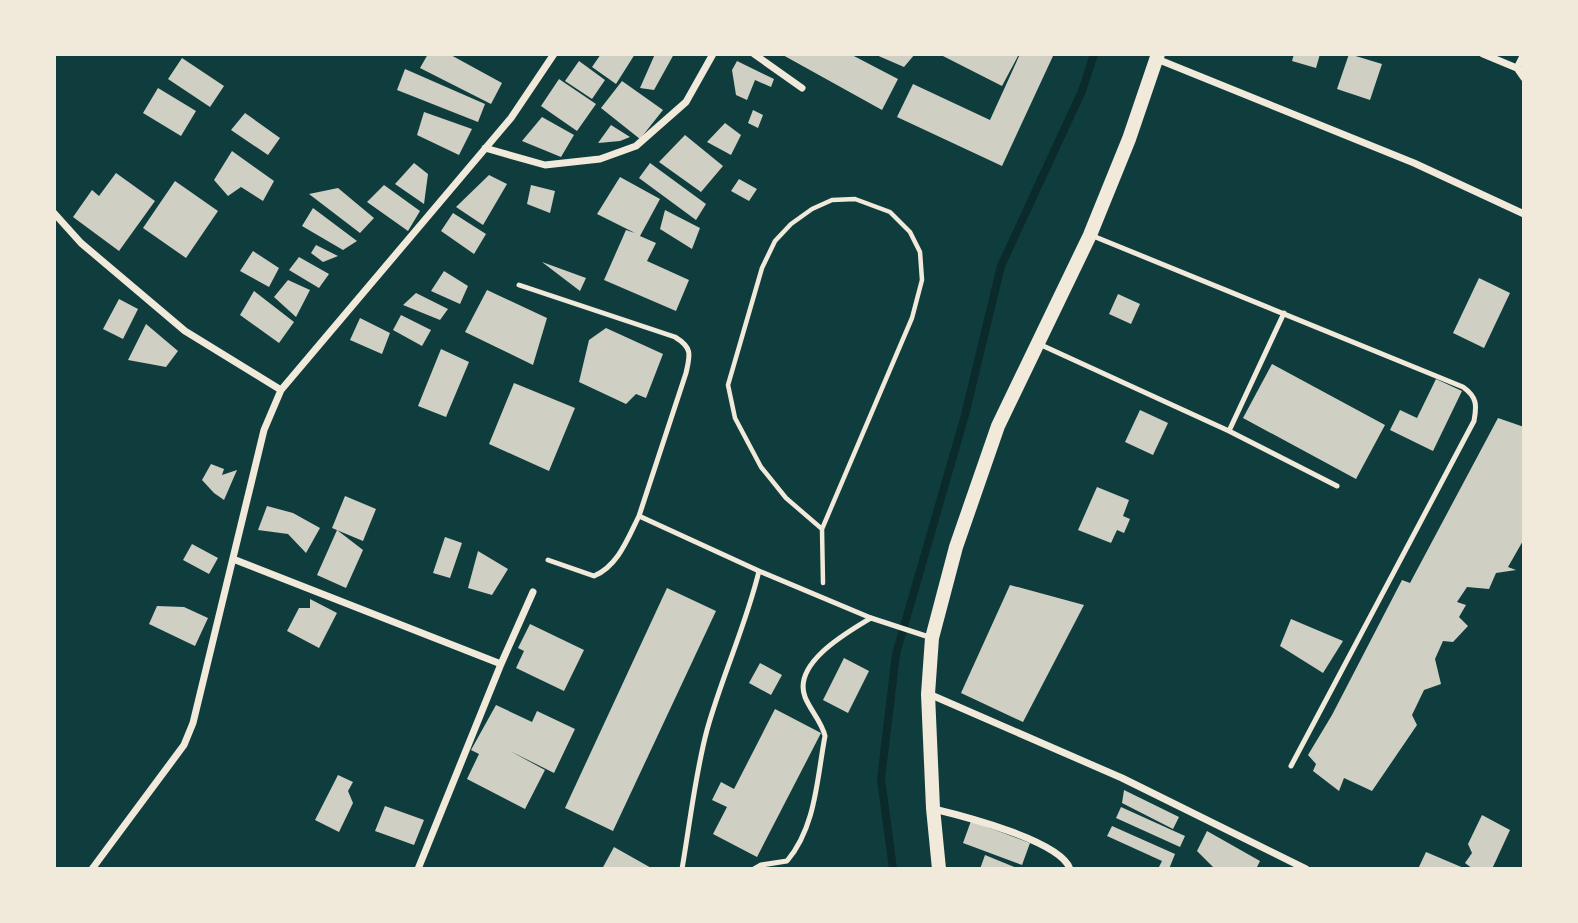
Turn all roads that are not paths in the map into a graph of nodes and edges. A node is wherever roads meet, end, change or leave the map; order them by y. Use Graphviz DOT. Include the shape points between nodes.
graph roads {
  1 [pos="554,54"];
  2 [pos="713,54"];
  3 [pos="754,54"];
  4 [pos="1483,54"];
  5 [pos="1524,54"];
  6 [pos="1158,56"];
  7 [pos="1520,69"];
  8 [pos="1524,78"];
  9 [pos="802,88"];
  10 [pos="485,148"];
  11 [pos="54,213"];
  12 [pos="1524,214"];
  13 [pos="1090,235"];
  14 [pos="519,285"];
  15 [pos="1284,313"];
  16 [pos="1038,344"];
  17 [pos="281,390"];
  18 [pos="1229,431"];
  19 [pos="1337,486"];
  20 [pos="639,516"];
  21 [pos="233,559"];
  22 [pos="548,561"];
  23 [pos="760,571"];
  24 [pos="533,592"];
  25 [pos="871,618"];
  26 [pos="932,638"];
  27 [pos="501,664"];
  28 [pos="928,694"];
  29 [pos="1291,766"];
  30 [pos="933,808"];
  31 [pos="92,869"];
  32 [pos="418,869"];
  33 [pos="682,869"];
  34 [pos="754,869"];
  35 [pos="939,869"];
  36 [pos="1070,869"];
  37 [pos="1306,869"];
  1 -- 10 [label="street"];
  2 -- 10 [label="street" via="686,102 636,145 600,159 545,165"];
  3 -- 9 [label="street"];
  4 -- 7 [label="street"];
  5 -- 7 [label="street"];
  6 -- 12 [label="street"];
  6 -- 13 [label="main road"];
  7 -- 8 [label="street"];
  10 -- 17 [label="street"];
  11 -- 17 [label="street" via="81,243 185,331"];
  13 -- 15 [label="lane"];
  13 -- 16 [label="main road"];
  14 -- 20 [label="lane" via="685,343 690,355 686,373"];
  15 -- 18 [label="lane"];
  15 -- 29 [label="lane" via="1463,387 1473,394 1477,405 1474,421"];
  16 -- 18 [label="lane"];
  16 -- 26 [label="main road" via="998,426 956,547"];
  17 -- 21 [label="street" via="264,430"];
  18 -- 19 [label="lane"];
  20 -- 22 [label="lane" via="624,547 603,572 594,576"];
  20 -- 23 [label="lane"];
  21 -- 27 [label="street"];
  21 -- 31 [label="street" via="184,745"];
  23 -- 25 [label="lane"];
  23 -- 33 [label="lane" via="707,730"];
  24 -- 27 [label="street"];
  25 -- 26 [label="lane"];
  25 -- 34 [label="lane" via="832,642 803,678 805,697 825,736 811,815 787,861"];
  26 -- 28 [label="main road"];
  27 -- 32 [label="street"];
  28 -- 30 [label="main road"];
  28 -- 37 [label="street" via="1122,778"];
  30 -- 35 [label="main road"];
  30 -- 36 [label="street" via="1028,839 1059,853"];
}
